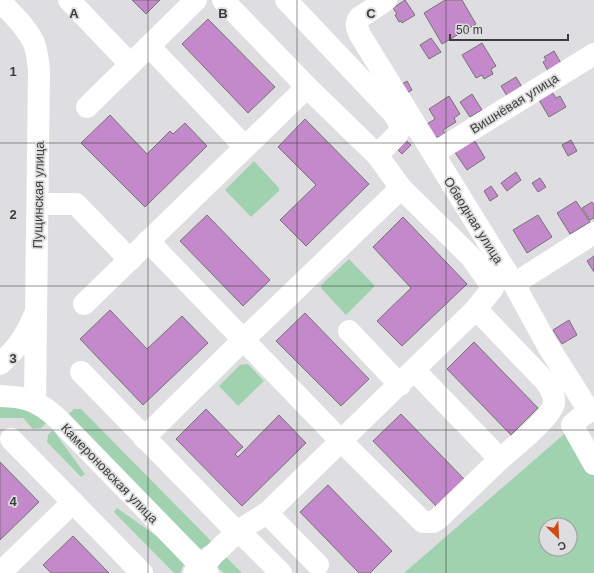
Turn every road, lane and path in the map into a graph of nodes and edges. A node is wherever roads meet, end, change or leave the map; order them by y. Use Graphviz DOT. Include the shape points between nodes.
graph roads {
  1 [pos="69,0"];
  2 [pos="196,0"];
  3 [pos="223,0"];
  4 [pos="286,0"];
  5 [pos="386,0"];
  6 [pos="0,1"];
  7 [pos="149,46"];
  8 [pos="594,54"];
  9 [pos="130,64"];
  10 [pos="307,87"];
  11 [pos="87,107"];
  12 [pos="245,147"];
  13 [pos="434,153"];
  14 [pos="377,155"];
  15 [pos="401,188"];
  16 [pos="38,204"];
  17 [pos="594,233"];
  18 [pos="148,242"];
  19 [pos="130,260"];
  20 [pos="514,284"];
  21 [pos="84,304"];
  22 [pos="36,309"];
  23 [pos="476,309"];
  24 [pos="349,332"];
  25 [pos="243,340"];
  26 [pos="0,364"];
  27 [pos="80,372"];
  28 [pos="407,378"];
  29 [pos="0,396"];
  30 [pos="35,402"];
  31 [pos="593,410"];
  32 [pos="144,438"];
  33 [pos="11,439"];
  34 [pos="341,441"];
  35 [pos="500,459"];
  36 [pos="594,464"];
  37 [pos="73,502"];
  38 [pos="267,513"];
  39 [pos="238,531"];
  40 [pos="318,565"];
  41 [pos="201,571"];
  42 [pos="0,573"];
  43 [pos="142,573"];
  44 [pos="281,573"];
  1 -- 9 [label="street"];
  2 -- 7 [label="street"];
  3 -- 10 [label="street"];
  4 -- 14 [label="street" via="394,114 401,126 397,135"];
  5 -- 13 [label="street, Обводная улица" via="359,18 356,26"];
  6 -- 16 [label="street, Пущинская улица" via="28,31 37,54"];
  7 -- 9 [label="street"];
  7 -- 12 [label="street"];
  8 -- 13 [label="street, Вишнёвая улица"];
  9 -- 11 [label="street"];
  10 -- 12 [label="street"];
  10 -- 14 [label="street"];
  12 -- 18 [label="street"];
  13 -- 20 [label="street, Обводная улица"];
  14 -- 15 [label="street"];
  15 -- 23 [label="street" via="471,257 494,288"];
  15 -- 25 [label="street"];
  16 -- 19 [label="street" via="76,204"];
  16 -- 22 [label="street, Пущинская улица"];
  17 -- 20 [label="street"];
  18 -- 19 [label="street"];
  18 -- 25 [label="street"];
  19 -- 21 [label="street"];
  20 -- 31 [label="street, Обводная улица" via="584,403"];
  22 -- 26 [label="street" via="27,333 16,349"];
  22 -- 30 [label="street, Пущинская улица"];
  23 -- 28 [label="street"];
  23 -- 35 [label="street" via="547,383 554,396 554,404 548,415"];
  24 -- 28 [label="street"];
  25 -- 32 [label="street"];
  25 -- 34 [label="street"];
  27 -- 32 [label="street"];
  28 -- 34 [label="street"];
  28 -- 35 [label="street"];
  29 -- 30 [label="street, Камероновская улица" via="26,398"];
  30 -- 41 [label="street, Камероновская улица" via="57,418"];
  31 -- 36 [label="street" via="572,425"];
  32 -- 39 [label="street"];
  33 -- 37 [label="street"];
  34 -- 35 [label="street" via="423,522 433,522 439,518"];
  34 -- 38 [label="street"];
  37 -- 42 [label="street"];
  37 -- 43 [label="street"];
  38 -- 39 [label="street"];
  38 -- 40 [label="street"];
  39 -- 41 [label="street"];
  39 -- 44 [label="street"];
}
